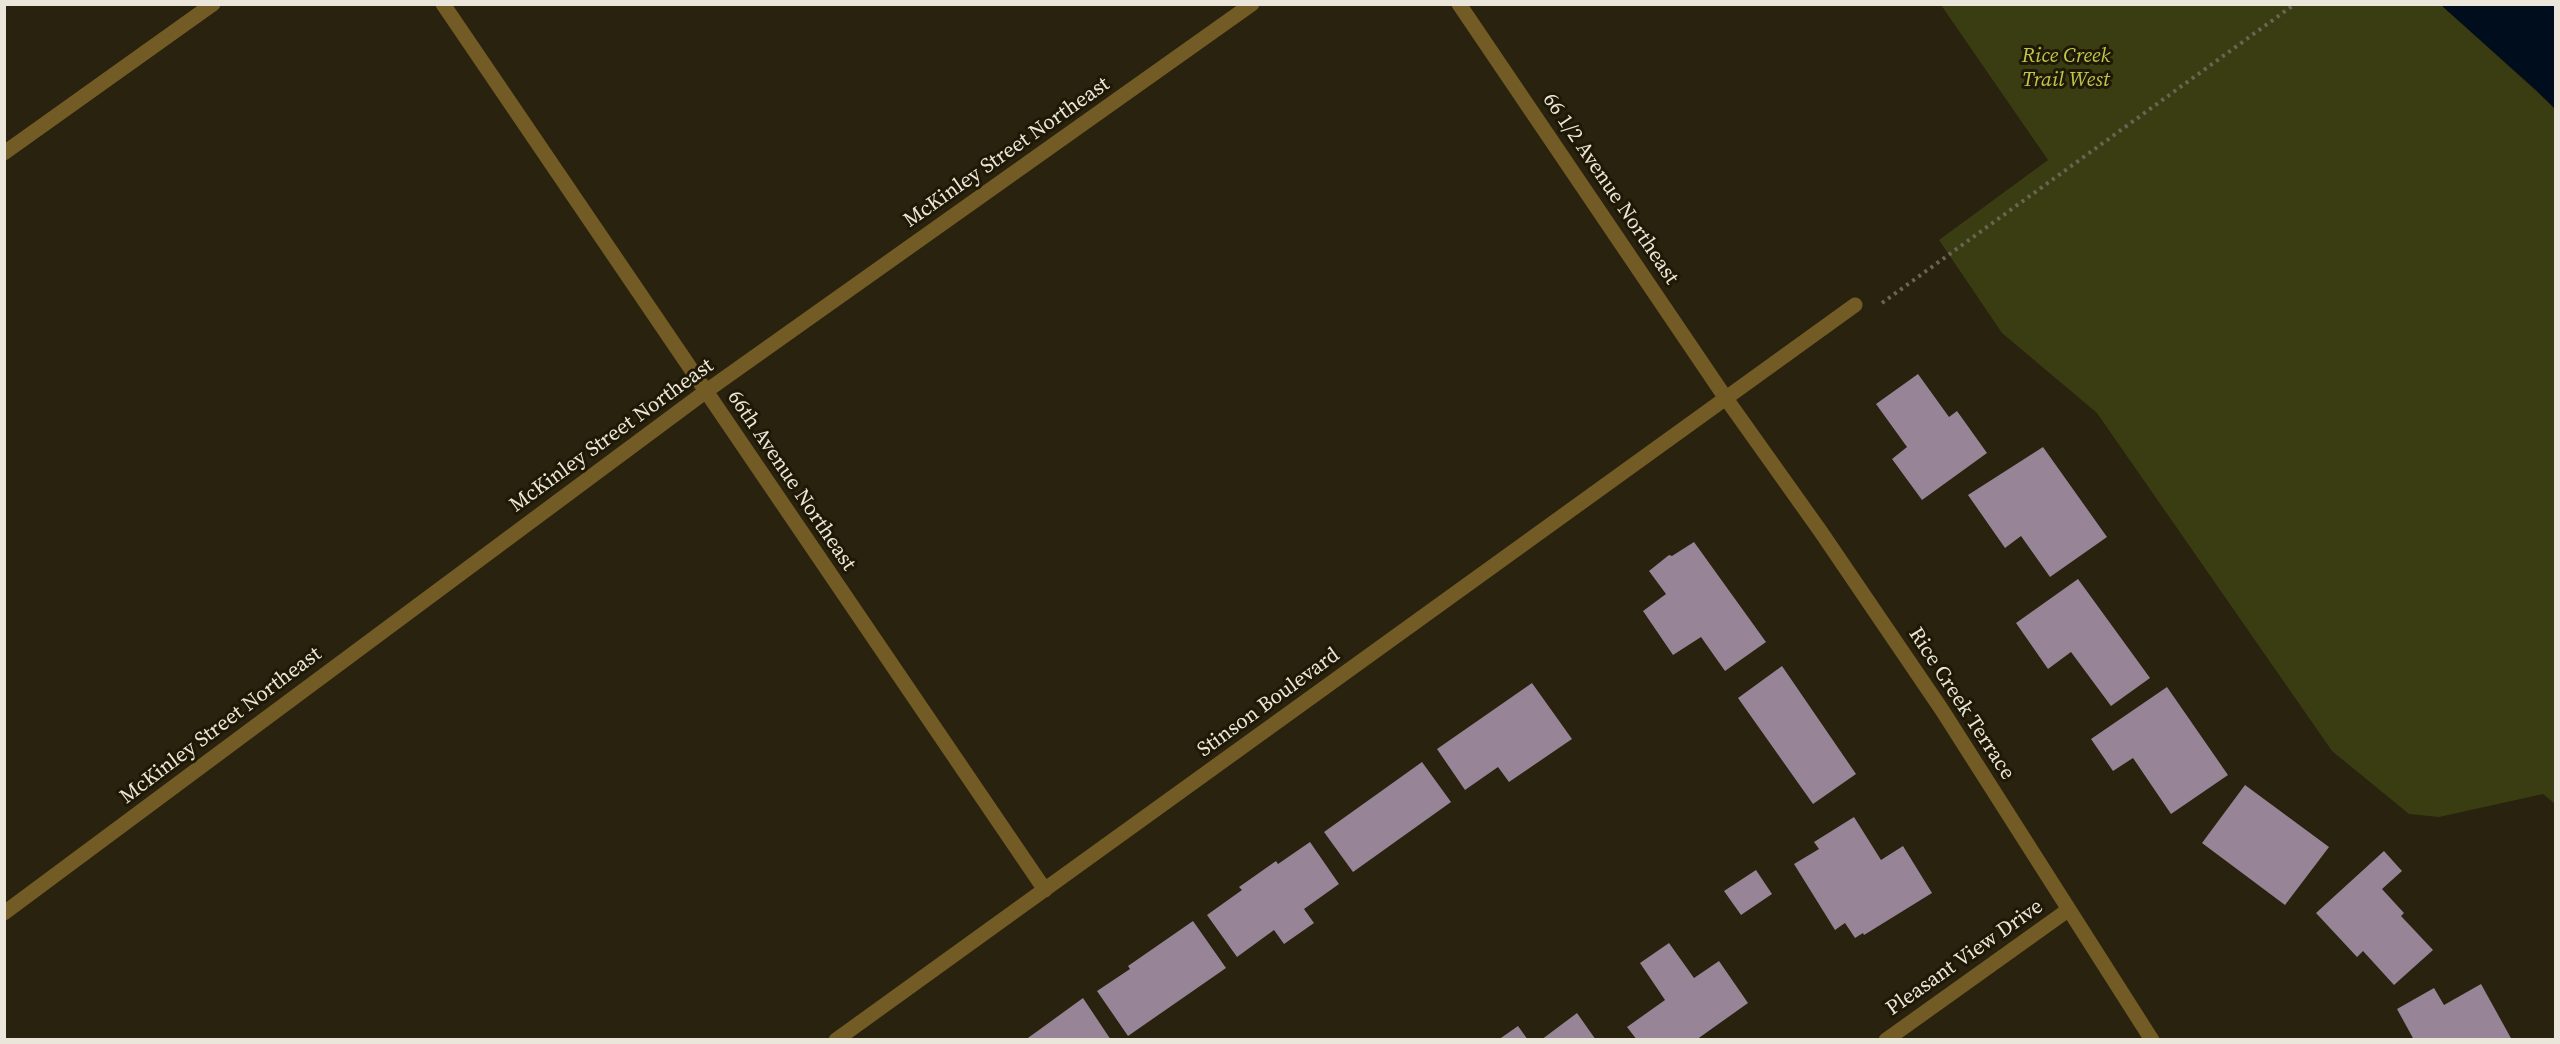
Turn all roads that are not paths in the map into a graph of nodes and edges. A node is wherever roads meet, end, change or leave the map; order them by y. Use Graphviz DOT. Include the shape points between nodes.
graph roads {
  1 [pos="213,4"];
  2 [pos="443,4"];
  3 [pos="1252,4"];
  4 [pos="1459,4"];
  5 [pos="4,153"];
  6 [pos="1855,304"];
  7 [pos="705,392"];
  8 [pos="1725,397"];
  9 [pos="1045,891"];
  10 [pos="2068,910"];
  11 [pos="4,913"];
  12 [pos="836,1040"];
  13 [pos="1886,1040"];
  14 [pos="2152,1040"];
  1 -- 5 [label="street"];
  2 -- 7 [label="street, 66th Avenue Northeast"];
  3 -- 7 [label="street, McKinley Street Northeast"];
  4 -- 8 [label="street, 66 1/2 Avenue Northeast"];
  6 -- 8 [label="street, Stinson Boulevard"];
  7 -- 9 [label="street, 66th Avenue Northeast"];
  7 -- 11 [label="street, McKinley Street Northeast"];
  8 -- 9 [label="street, Stinson Boulevard"];
  8 -- 10 [label="street, Rice Creek Terrace" via="1942,710"];
  9 -- 12 [label="street, Stinson Boulevard"];
  10 -- 13 [label="street, Pleasant View Drive"];
  10 -- 14 [label="street, Rice Creek Terrace"];
}
